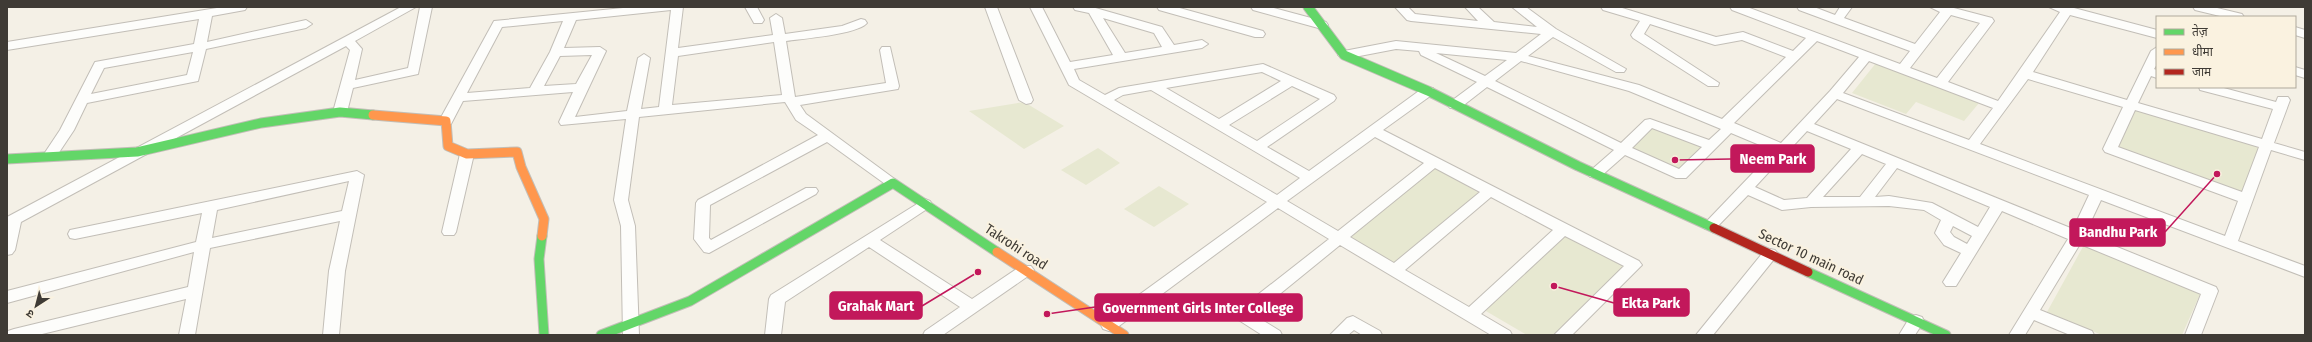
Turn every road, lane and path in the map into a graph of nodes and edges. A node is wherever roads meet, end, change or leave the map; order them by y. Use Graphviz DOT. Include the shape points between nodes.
graph roads {
  1 [pos="240,7"];
  2 [pos="410,7"];
  3 [pos="426,7"];
  4 [pos="670,7"];
  5 [pos="677,7"];
  6 [pos="751,7"];
  7 [pos="991,7"];
  8 [pos="1036,7"];
  9 [pos="1079,7"];
  10 [pos="1163,7"];
  11 [pos="1257,7"];
  12 [pos="1308,7"];
  13 [pos="1401,7"];
  14 [pos="1471,7"];
  15 [pos="1518,7"];
  16 [pos="1607,7"];
  17 [pos="1736,7"];
  18 [pos="1803,7"];
  19 [pos="1846,7"];
  20 [pos="1936,7"];
  21 [pos="2198,7"];
  22 [pos="2064,8"];
  23 [pos="394,10"];
  24 [pos="1948,10"];
  25 [pos="1094,11"];
  26 [pos="206,14"];
  27 [pos="2233,16"];
  28 [pos="571,17"];
  29 [pos="776,18"];
  30 [pos="1647,19"];
  31 [pos="758,20"];
  32 [pos="1837,20"];
  33 [pos="861,23"];
  34 [pos="306,24"];
  35 [pos="1322,25"];
  36 [pos="1490,25"];
  37 [pos="1552,32"];
  38 [pos="1259,34"];
  39 [pos="2156,34"];
  40 [pos="1815,36"];
  41 [pos="779,38"];
  42 [pos="347,40"];
  43 [pos="1202,44"];
  44 [pos="7,46"];
  45 [pos="200,47"];
  46 [pos="1418,48"];
  47 [pos="1170,49"];
  48 [pos="1917,49"];
  49 [pos="886,50"];
  50 [pos="556,52"];
  51 [pos="672,53"];
  52 [pos="1344,55"];
  53 [pos="2156,55"];
  54 [pos="1795,56"];
  55 [pos="1867,56"];
  56 [pos="1121,57"];
  57 [pos="1520,57"];
  58 [pos="644,58"];
  59 [pos="1066,66"];
  60 [pos="1620,69"];
  61 [pos="1902,69"];
  62 [pos="2152,73"];
  63 [pos="2025,74"];
  64 [pos="1292,80"];
  65 [pos="1485,83"];
  66 [pos="1713,83"];
  67 [pos="1940,83"];
  68 [pos="348,85"];
  69 [pos="1153,86"];
  70 [pos="581,87"];
  71 [pos="2210,88"];
  72 [pos="535,91"];
  73 [pos="1428,92"];
  74 [pos="1835,94"];
  75 [pos="458,98"];
  76 [pos="82,100"];
  77 [pos="790,100"];
  78 [pos="1026,100"];
  79 [pos="1105,100"];
  80 [pos="1455,105"];
  81 [pos="2130,105"];
  82 [pos="2001,106"];
  83 [pos="665,110"];
  84 [pos="340,112"];
  85 [pos="633,115"];
  86 [pos="446,121"];
  87 [pos="1220,124"];
  88 [pos="1728,125"];
  89 [pos="1804,125"];
  90 [pos="1374,131"];
  91 [pos="827,136"];
  92 [pos="1710,145"];
  93 [pos="1972,145"];
  94 [pos="2266,145"];
  95 [pos="1258,147"];
  96 [pos="1859,148"];
  97 [pos="1623,149"];
  98 [pos="1782,149"];
  99 [pos="137,152"];
  100 [pos="502,153"];
  101 [pos="467,154"];
  102 [pos="2305,156"];
  103 [pos="49,157"];
  104 [pos="7,159"];
  105 [pos="519,160"];
  106 [pos="1434,162"];
  107 [pos="1895,162"];
  108 [pos="1595,174"];
  109 [pos="1310,178"];
  110 [pos="893,183"];
  111 [pos="1746,188"];
  112 [pos="811,191"];
  113 [pos="1490,191"];
  114 [pos="2097,194"];
  115 [pos="2246,199"];
  116 [pos="1278,201"];
  117 [pos="1864,201"];
  118 [pos="1811,202"];
  119 [pos="925,204"];
  120 [pos="1999,204"];
  121 [pos="210,207"];
  122 [pos="350,215"];
  123 [pos="1949,218"];
  124 [pos="10,221"];
  125 [pos="1710,226"];
  126 [pos="1563,229"];
  127 [pos="449,232"];
  128 [pos="75,234"];
  129 [pos="1980,234"];
  130 [pos="2077,236"];
  131 [pos="1340,238"];
  132 [pos="869,240"];
  133 [pos="2230,244"];
  134 [pos="203,246"];
  135 [pos="7,250"];
  136 [pos="1970,251"];
  137 [pos="1770,254"];
  138 [pos="1026,270"];
  139 [pos="1395,270"];
  140 [pos="2305,272"];
  141 [pos="1951,282"];
  142 [pos="195,291"];
  143 [pos="7,297"];
  144 [pos="972,307"];
  145 [pos="2031,312"];
  146 [pos="1470,315"];
  147 [pos="1916,321"];
  148 [pos="1109,325"];
  149 [pos="630,330"];
  150 [pos="14,335"];
  151 [pos="187,335"];
  152 [pos="331,335"];
  153 [pos="544,335"];
  154 [pos="601,335"];
  155 [pos="773,335"];
  156 [pos="931,335"];
  157 [pos="1124,335"];
  158 [pos="1274,335"];
  159 [pos="1338,335"];
  160 [pos="1374,335"];
  161 [pos="1504,335"];
  162 [pos="1562,335"];
  163 [pos="1704,335"];
  164 [pos="1907,335"];
  165 [pos="1946,335"];
  166 [pos="2018,335"];
  167 [pos="2086,335"];
  168 [pos="2193,335"];
  1 -- 26 [label="street"];
  2 -- 23 [label="street"];
  3 -- 68 [label="street" via="414,71"];
  4 -- 28 [label="street"];
  5 -- 51 [label="street"];
  6 -- 31 [label="street"];
  7 -- 78 [label="street"];
  8 -- 59 [label="street"];
  9 -- 25 [label="street"];
  10 -- 38 [label="street"];
  11 -- 35 [label="street"];
  12 -- 35 [label="street"];
  13 -- 36 [label="street" via="1411,17"];
  14 -- 36 [label="street"];
  15 -- 37 [label="street"];
  16 -- 30 [label="street"];
  17 -- 40 [label="street"];
  18 -- 32 [label="street"];
  19 -- 32 [label="street"];
  20 -- 24 [label="street"];
  21 -- 27 [label="street"];
  22 -- 39 [label="street"];
  22 -- 63 [label="street"];
  23 -- 42 [label="street"];
  24 -- 48 [label="street"];
  24 -- 67 [label="street" via="1988,21"];
  25 -- 47 [label="street" via="1158,30"];
  25 -- 56 [label="street"];
  26 -- 44 [label="street"];
  26 -- 45 [label="street"];
  28 -- 50 [label="street"];
  28 -- 75 [label="street" via="498,24"];
  29 -- 41 [label="street"];
  30 -- 54 [label="street" via="1715,41 1743,36"];
  30 -- 66 [label="street" via="1637,35"];
  32 -- 48 [label="street"];
  33 -- 41 [label="street" via="844,29"];
  34 -- 45 [label="street"];
  35 -- 52 [label="street"];
  36 -- 37 [label="street"];
  37 -- 57 [label="street"];
  37 -- 60 [label="street"];
  40 -- 54 [label="street"];
  40 -- 55 [label="street"];
  41 -- 51 [label="street"];
  41 -- 77 [label="street"];
  42 -- 68 [label="street" via="356,49"];
  42 -- 99 [label="street"];
  43 -- 47 [label="street"];
  45 -- 76 [label="street" via="99,65"];
  45 -- 76 [label="street" via="193,78"];
  46 -- 52 [label="street" via="1396,45"];
  46 -- 57 [label="street"];
  46 -- 65 [label="street"];
  47 -- 56 [label="street"];
  48 -- 61 [label="street"];
  49 -- 77 [label="street" via="892,86"];
  50 -- 70 [label="street" via="600,51"];
  50 -- 72 [label="street"];
  51 -- 83 [label="street"];
  52 -- 73 [label="street, Sector 10 main road"];
  53 -- 62 [label="street"];
  54 -- 88 [label="street"];
  55 -- 61 [label="street"];
  55 -- 74 [label="street"];
  56 -- 59 [label="street"];
  57 -- 65 [label="street"];
  57 -- 88 [label="street" via="1634,88"];
  58 -- 85 [label="street"];
  59 -- 79 [label="street" via="1074,82"];
  61 -- 67 [label="street"];
  62 -- 81 [label="street"];
  63 -- 81 [label="street"];
  63 -- 82 [label="street"];
  64 -- 69 [label="street" via="1263,68"];
  64 -- 87 [label="street"];
  64 -- 95 [label="street" via="1329,98"];
  65 -- 80 [label="street"];
  65 -- 97 [label="street"];
  67 -- 82 [label="street"];
  68 -- 84 [label="street"];
  69 -- 79 [label="street" via="1119,92"];
  69 -- 87 [label="street"];
  70 -- 72 [label="street"];
  70 -- 85 [label="street" via="566,122"];
  71 -- 94 [label="street" via="2282,104"];
  72 -- 75 [label="street"];
  73 -- 80 [label="street, Sector 10 main road"];
  73 -- 90 [label="street"];
  74 -- 89 [label="street"];
  74 -- 93 [label="street"];
  75 -- 86 [label="street"];
  76 -- 103 [label="street" via="67,130"];
  77 -- 83 [label="street"];
  77 -- 91 [label="street" via="801,117"];
  79 -- 116 [label="street"];
  80 -- 108 [label="street, Sector 10 main road"];
  81 -- 94 [label="street"];
  81 -- 115 [label="street" via="2110,149"];
  82 -- 93 [label="street"];
  83 -- 85 [label="street"];
  84 -- 86 [label="street"];
  84 -- 99 [label="street" via="261,123"];
  85 -- 149 [label="street" via="621,200 628,226"];
  86 -- 101 [label="street" via="448,146"];
  87 -- 95 [label="street"];
  88 -- 92 [label="street"];
  88 -- 98 [label="street"];
  89 -- 96 [label="street"];
  89 -- 98 [label="street"];
  90 -- 106 [label="street"];
  90 -- 109 [label="street"];
  91 -- 110 [label="street"];
  91 -- 112 [label="street" via="703,203 701,239 709,248"];
  92 -- 97 [label="street" via="1650,123"];
  92 -- 97 [label="street" via="1681,175"];
  93 -- 114 [label="street"];
  94 -- 102 [label="street"];
  94 -- 115 [label="street"];
  95 -- 109 [label="street"];
  96 -- 107 [label="street"];
  96 -- 118 [label="street"];
  97 -- 108 [label="street"];
  98 -- 111 [label="street"];
  99 -- 103 [label="street"];
  99 -- 124 [label="street"];
  100 -- 101 [label="street"];
  100 -- 105 [label="street"];
  101 -- 127 [label="street"];
  103 -- 104 [label="street"];
  105 -- 153 [label="street" via="544,219 539,259"];
  106 -- 113 [label="street"];
  106 -- 131 [label="street"];
  107 -- 117 [label="street"];
  107 -- 120 [label="street"];
  108 -- 125 [label="street, Sector 10 main road"];
  109 -- 116 [label="street"];
  110 -- 119 [label="street, Takrohi road"];
  110 -- 149 [label="street" via="690,301"];
  111 -- 118 [label="street" via="1782,205"];
  111 -- 125 [label="street"];
  113 -- 126 [label="street"];
  113 -- 139 [label="street"];
  114 -- 130 [label="street"];
  114 -- 133 [label="street"];
  115 -- 133 [label="street"];
  116 -- 131 [label="street"];
  116 -- 148 [label="street"];
  117 -- 118 [label="street"];
  117 -- 123 [label="street" via="1927,206"];
  119 -- 132 [label="street"];
  119 -- 138 [label="street, Takrohi road"];
  120 -- 129 [label="street"];
  120 -- 130 [label="street"];
  121 -- 122 [label="street" via="357,175"];
  121 -- 128 [label="street"];
  121 -- 134 [label="street"];
  122 -- 134 [label="street" via="310,221"];
  122 -- 152 [label="street" via="337,271"];
  123 -- 129 [label="street"];
  123 -- 136 [label="street" via="1942,233 1949,241"];
  124 -- 135 [label="street"];
  125 -- 137 [label="street, Sector 10 main road"];
  126 -- 146 [label="street"];
  126 -- 162 [label="street" via="1634,265"];
  129 -- 136 [label="street"];
  130 -- 145 [label="street"];
  130 -- 168 [label="street" via="2210,291"];
  131 -- 139 [label="street"];
  131 -- 158 [label="street" via="1243,315"];
  132 -- 144 [label="street"];
  132 -- 155 [label="street" via="777,299"];
  133 -- 140 [label="street"];
  134 -- 142 [label="street"];
  134 -- 143 [label="street"];
  136 -- 141 [label="street"];
  137 -- 147 [label="street, Sector 10 main road"];
  137 -- 163 [label="street"];
  138 -- 144 [label="street"];
  138 -- 148 [label="street, Takrohi road"];
  139 -- 146 [label="street"];
  142 -- 150 [label="street"];
  142 -- 151 [label="street"];
  144 -- 156 [label="street"];
  145 -- 166 [label="street"];
  145 -- 167 [label="street"];
  146 -- 161 [label="street"];
  147 -- 164 [label="street"];
  147 -- 165 [label="street, Sector 10 main road"];
  148 -- 157 [label="street, Takrohi road"];
  149 -- 154 [label="street"];
  159 -- 160 [label="street" via="1353,322"];
}
